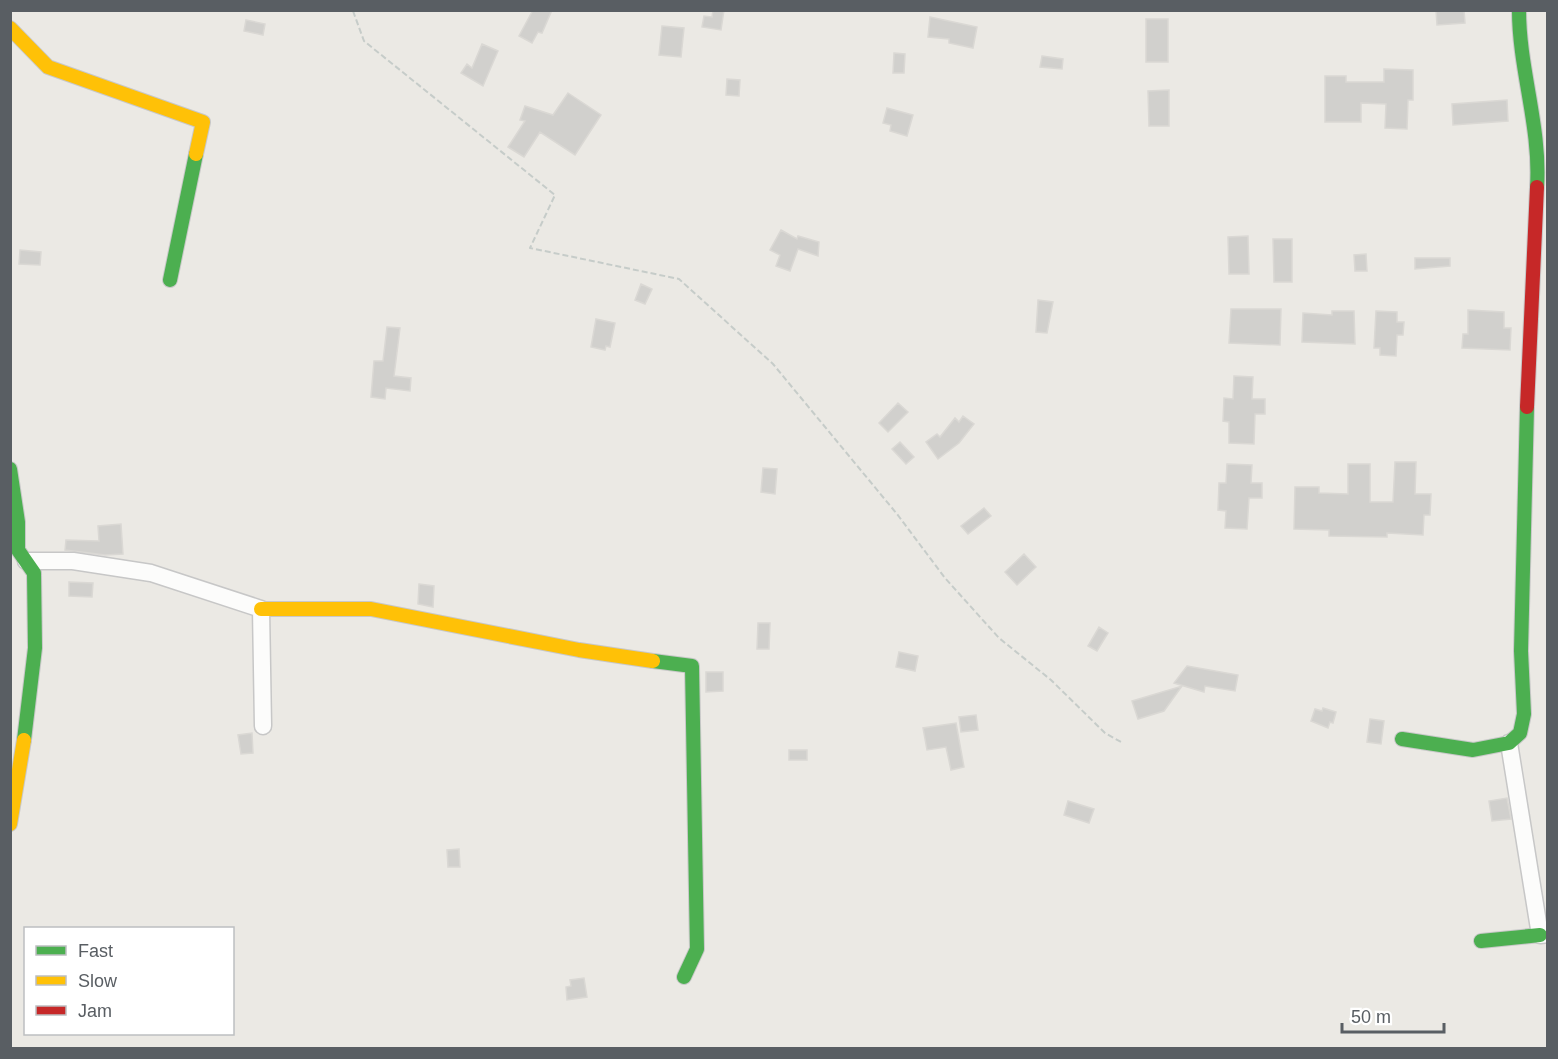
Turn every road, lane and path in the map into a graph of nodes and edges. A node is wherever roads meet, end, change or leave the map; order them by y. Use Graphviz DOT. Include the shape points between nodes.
graph roads {
  1 [pos="1519,10"];
  2 [pos="353,11"];
  3 [pos="10,28"];
  4 [pos="170,280"];
  5 [pos="10,469"];
  6 [pos="26,561"];
  7 [pos="261,609"];
  8 [pos="263,726"];
  9 [pos="1402,739"];
  10 [pos="1121,742"];
  11 [pos="1509,743"];
  12 [pos="10,824"];
  13 [pos="1544,935"];
  14 [pos="1481,941"];
  15 [pos="684,977"];
  1 -- 11 [label="street" via="1519,40 1539,158 1524,479 1524,714 1520,733"];
  2 -- 10 [label="path" via="364,41 555,195 530,248 679,279 773,364 945,578 999,638 1051,680 1105,733"];
  3 -- 4 [label="street" via="48,67 202,122"];
  5 -- 6 [label="street" via="18,550"];
  6 -- 7 [label="street" via="73,561 152,573"];
  6 -- 12 [label="street" via="34,573 35,648 20,776"];
  7 -- 8 [label="street"];
  7 -- 15 [label="street" via="370,609 579,650 692,666 697,949"];
  9 -- 11 [label="street" via="1473,750"];
  11 -- 13 [label="street"];
  13 -- 14 [label="street"];
}
